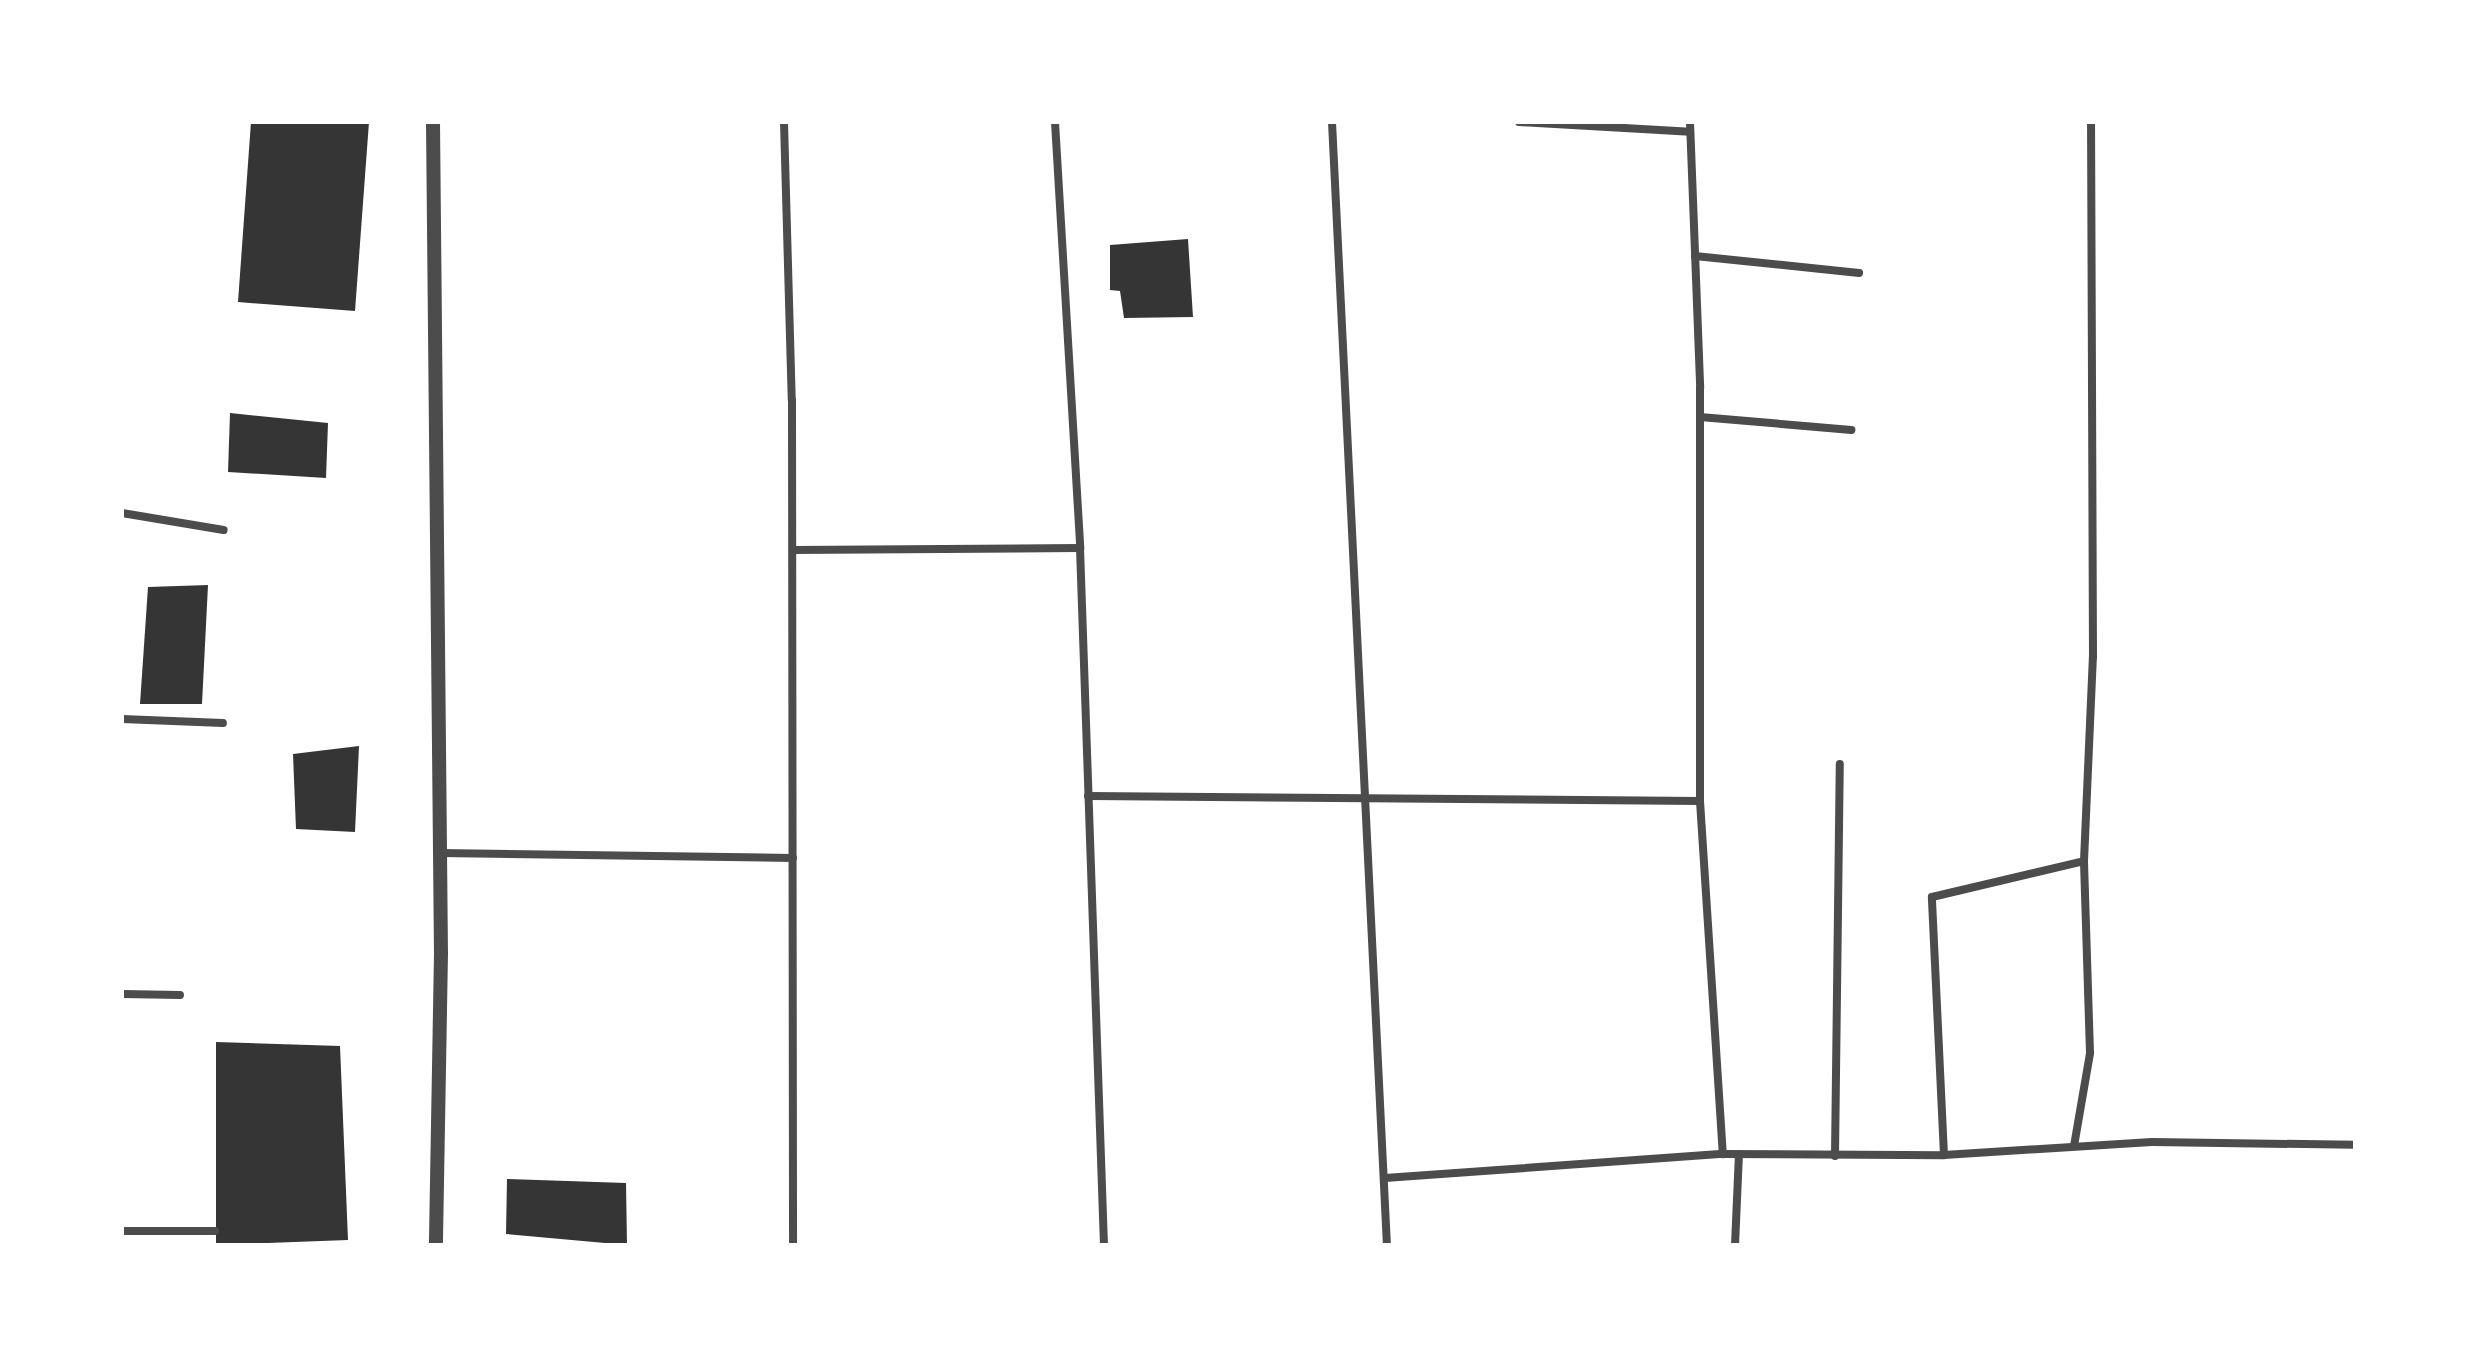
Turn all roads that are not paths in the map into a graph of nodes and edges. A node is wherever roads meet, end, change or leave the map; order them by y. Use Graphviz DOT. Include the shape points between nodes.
graph roads {
  1 [pos="433,122"];
  2 [pos="784,122"];
  3 [pos="1055,122"];
  4 [pos="1332,122"];
  5 [pos="1519,122"];
  6 [pos="2091,122"];
  7 [pos="1690,127"];
  8 [pos="1695,256"];
  9 [pos="1859,273"];
  10 [pos="1700,417"];
  11 [pos="1851,430"];
  12 [pos="122,513"];
  13 [pos="224,530"];
  14 [pos="1080,548"];
  15 [pos="793,550"];
  16 [pos="122,719"];
  17 [pos="223,723"];
  18 [pos="1840,764"];
  19 [pos="1088,796"];
  20 [pos="1369,796"];
  21 [pos="1700,801"];
  22 [pos="440,853"];
  23 [pos="793,858"];
  24 [pos="2084,861"];
  25 [pos="122,994"];
  26 [pos="180,995"];
  27 [pos="2355,1145"];
  28 [pos="2074,1146"];
  29 [pos="1723,1154"];
  30 [pos="1739,1154"];
  31 [pos="1944,1155"];
  32 [pos="1835,1156"];
  33 [pos="1385,1178"];
  34 [pos="122,1231"];
  35 [pos="215,1231"];
  36 [pos="436,1245"];
  37 [pos="793,1245"];
  38 [pos="1104,1245"];
  39 [pos="1387,1245"];
  40 [pos="1735,1245"];
  1 -- 22 [label="street"];
  2 -- 15 [label="street"];
  3 -- 14 [label="street"];
  4 -- 20 [label="street"];
  5 -- 7 [label="street"];
  6 -- 24 [label="street" via="2093,657"];
  7 -- 8 [label="street"];
  8 -- 9 [label="street"];
  8 -- 10 [label="street"];
  10 -- 11 [label="street"];
  10 -- 21 [label="street"];
  12 -- 13 [label="street"];
  14 -- 15 [label="street"];
  14 -- 19 [label="street"];
  15 -- 23 [label="street"];
  16 -- 17 [label="street"];
  18 -- 32 [label="street"];
  19 -- 20 [label="street"];
  19 -- 38 [label="street"];
  20 -- 21 [label="street"];
  20 -- 33 [label="street"];
  21 -- 29 [label="street"];
  22 -- 23 [label="street"];
  22 -- 36 [label="street"];
  23 -- 37 [label="street"];
  24 -- 28 [label="street" via="2090,1053"];
  24 -- 31 [label="street" via="1932,897"];
  25 -- 26 [label="street"];
  27 -- 28 [label="street"];
  28 -- 31 [label="street"];
  29 -- 30 [label="street"];
  29 -- 33 [label="street"];
  30 -- 32 [label="street"];
  30 -- 40 [label="street"];
  31 -- 32 [label="street"];
  33 -- 39 [label="street"];
  34 -- 35 [label="street"];
}
